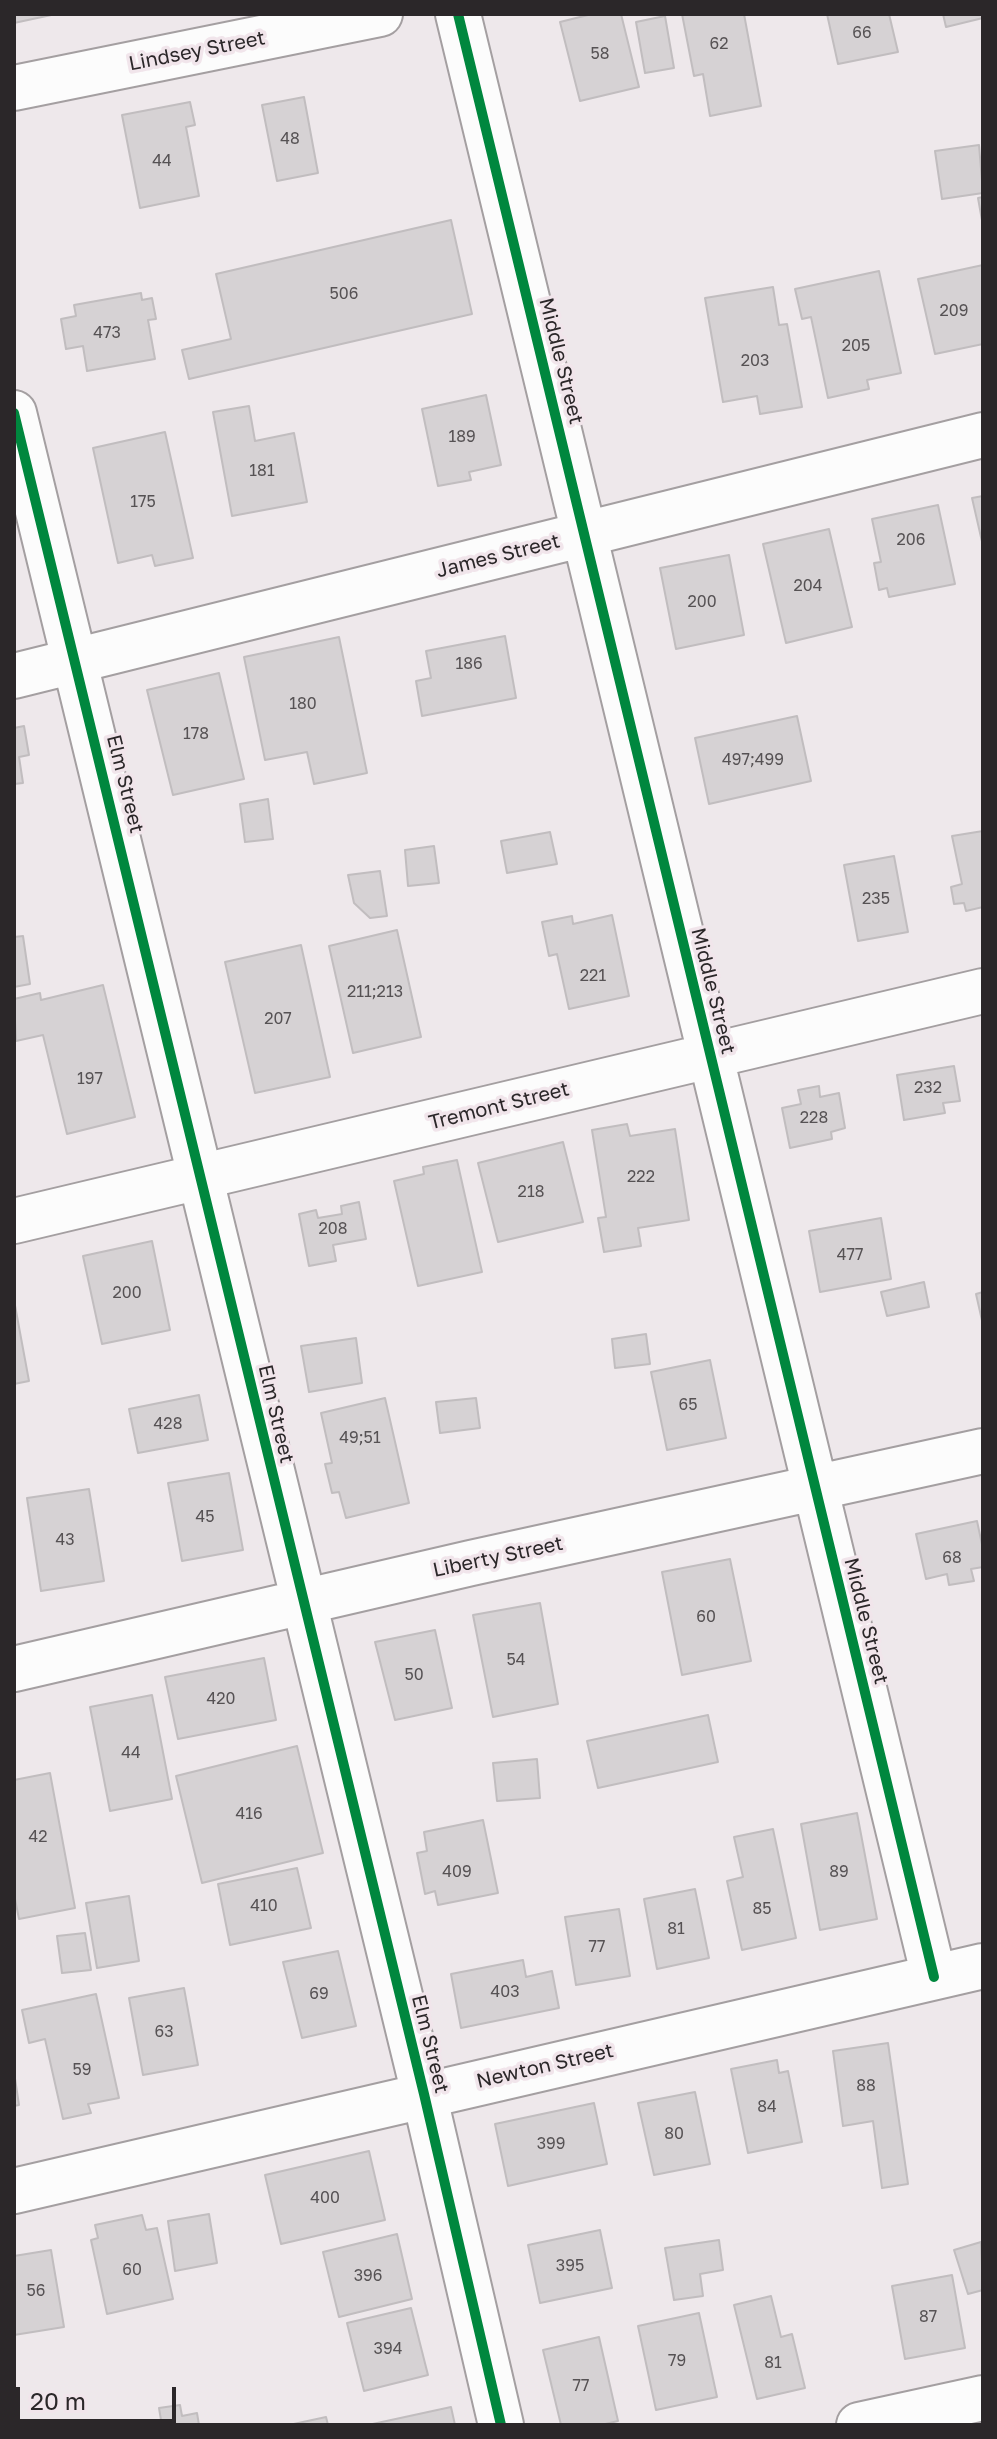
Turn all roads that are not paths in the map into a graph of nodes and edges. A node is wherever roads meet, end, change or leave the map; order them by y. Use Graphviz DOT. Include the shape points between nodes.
graph roads {
  1 [pos="380,14"];
  2 [pos="458,14"];
  3 [pos="14,88"];
  4 [pos="14,413"];
  5 [pos="983,435"];
  6 [pos="585,534"];
  7 [pos="76,661"];
  8 [pos="14,676"];
  9 [pos="983,991"];
  10 [pos="710,1055"];
  11 [pos="202,1179"];
  12 [pos="14,1221"];
  13 [pos="983,1451"];
  14 [pos="816,1489"];
  15 [pos="303,1601"];
  16 [pos="14,1669"];
  17 [pos="983,1966"];
  18 [pos="934,1977"];
  19 [pos="424,2094"];
  20 [pos="14,2191"];
  21 [pos="983,2398"];
  22 [pos="501,2425"];
  23 [pos="859,2425"];
  1 -- 3 [label="street, Lindsey Street"];
  2 -- 6 [label="street, Middle Street"];
  4 -- 7 [label="street, Elm Street"];
  5 -- 6 [label="street, James Street"];
  6 -- 7 [label="street, James Street"];
  6 -- 10 [label="street, Middle Street"];
  7 -- 8 [label="street, James Street"];
  7 -- 11 [label="street, Elm Street"];
  9 -- 10 [label="street, Tremont Street"];
  10 -- 11 [label="street, Tremont Street"];
  10 -- 14 [label="street, Middle Street"];
  11 -- 12 [label="street, Tremont Street"];
  11 -- 15 [label="street, Elm Street"];
  13 -- 14 [label="street, Liberty Street"];
  14 -- 15 [label="street, Liberty Street"];
  14 -- 18 [label="street, Middle Street"];
  15 -- 16 [label="street, Liberty Street"];
  15 -- 19 [label="street, Elm Street"];
  17 -- 18 [label="street, Newton Street"];
  18 -- 19 [label="street, Newton Street"];
  19 -- 20 [label="street, Newton Street"];
  19 -- 22 [label="street, Elm Street"];
  21 -- 23 [label="street"];
}
